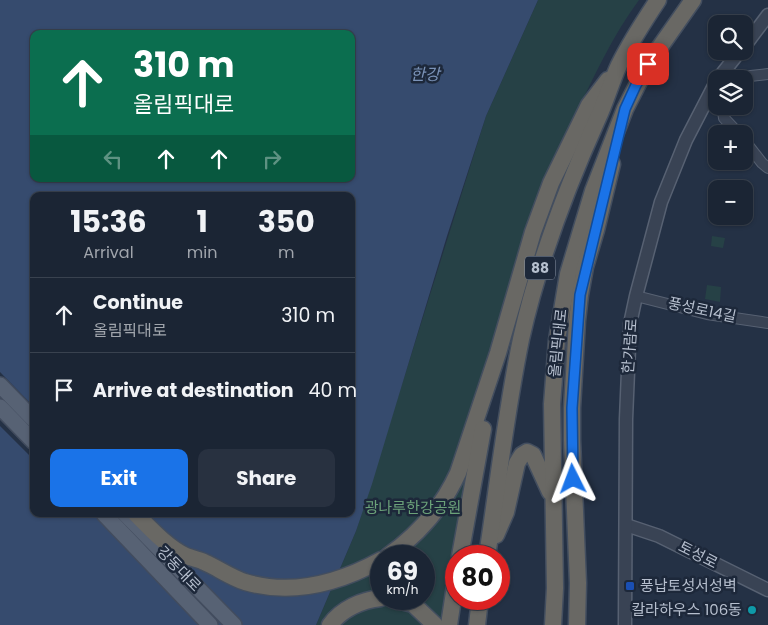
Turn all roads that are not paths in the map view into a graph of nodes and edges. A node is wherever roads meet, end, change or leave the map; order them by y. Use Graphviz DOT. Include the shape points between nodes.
graph roads {
  1 [pos="658,0"];
  2 [pos="693,0"];
  3 [pos="768,15"];
  4 [pos="753,35"];
  5 [pos="733,60"];
  6 [pos="619,65"];
  7 [pos="725,70"];
  8 [pos="768,74"];
  9 [pos="753,76"];
  10 [pos="708,97"];
  11 [pos="625,109"];
  12 [pos="724,115"];
  13 [pos="731,125"];
  14 [pos="753,152"];
  15 [pos="768,168"];
  16 [pos="636,296"];
  17 [pos="768,322"];
  18 [pos="498,353"];
  19 [pos="0,385"];
  20 [pos="0,407"];
  21 [pos="30,416"];
  22 [pos="30,438"];
  23 [pos="553,499"];
  24 [pos="575,510"];
  25 [pos="107,517"];
  26 [pos="128,517"];
  27 [pos="139,517"];
  28 [pos="626,525"];
  29 [pos="402,545"];
  30 [pos="462,545"];
  31 [pos="489,545"];
  32 [pos="492,545"];
  33 [pos="370,566"];
  34 [pos="768,590"];
  35 [pos="370,599"];
  36 [pos="445,608"];
  37 [pos="421,610"];
  38 [pos="479,610"];
  39 [pos="439,624"];
  40 [pos="210,625"];
  41 [pos="234,625"];
  42 [pos="330,625"];
  43 [pos="477,625"];
  44 [pos="553,625"];
  45 [pos="577,625"];
  46 [pos="585,625"];
  47 [pos="625,625"];
  1 -- 6 [label="highway, 88"];
  2 -- 11 [label="highway, 올림픽대로 / 88" via="648,64"];
  3 -- 4 [label="street"];
  5 -- 7 [label="street"];
  6 -- 18 [label="highway" via="589,105 551,183 533,232"];
  6 -- 31 [label="highway, 88" via="554,225 528,309"];
  8 -- 9 [label="street"];
  10 -- 16 [label="street, 한가람로" via="686,140 662,202"];
  11 -- 23 [label="highway, 올림픽대로 / 88" via="593,191 568,274 561,310 552,404"];
  11 -- 24 [label="highway" via="580,295 572,408"];
  12 -- 13 [label="street"];
  14 -- 15 [label="street"];
  16 -- 17 [label="street, 풍성로14길" via="707,314"];
  16 -- 28 [label="street, 한가람로" via="630,324"];
  18 -- 29 [label="highway" via="452,487 437,511"];
  18 -- 30 [label="highway"];
  19 -- 21 [label="main road"];
  20 -- 22 [label="main road"];
  23 -- 32 [label="highway" via="533,455 527,452 522,455 517,463 506,512"];
  23 -- 44 [label="highway, 올림픽대로 / 88"];
  24 -- 45 [label="highway"];
  24 -- 46 [label="highway" via="584,567"];
  25 -- 40 [label="main road, 강동대로"];
  26 -- 41 [label="main road, 강동대로"];
  27 -- 33 [label="highway" via="185,556 260,585 314,586 352,575"];
  28 -- 34 [label="street, 토성로" via="659,536"];
  28 -- 47 [label="street, 한가람로"];
  35 -- 42 [label="highway" via="348,608"];
  36 -- 39 [label="highway"];
  37 -- 39 [label="highway"];
  38 -- 43 [label="highway"];
}
